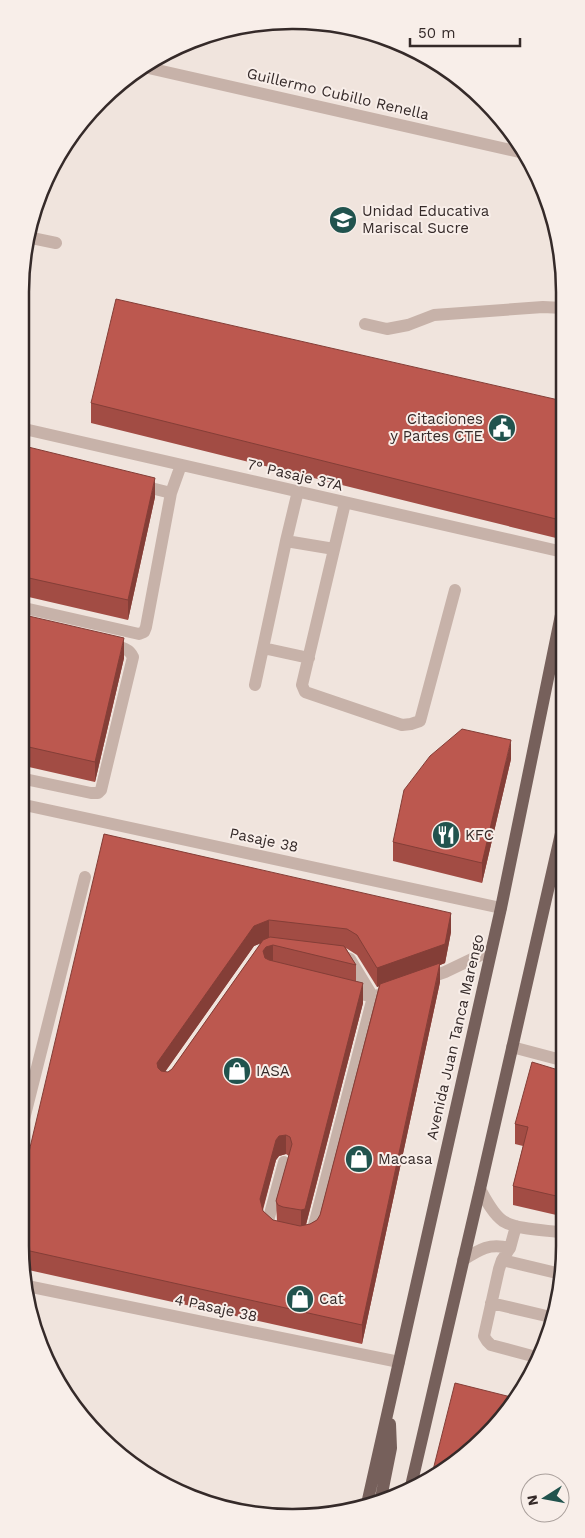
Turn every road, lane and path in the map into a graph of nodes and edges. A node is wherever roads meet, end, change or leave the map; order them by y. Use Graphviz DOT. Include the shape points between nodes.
graph roads {
  1 [pos="152,70"];
  2 [pos="515,151"];
  3 [pos="35,239"];
  4 [pos="56,243"];
  5 [pos="556,308"];
  6 [pos="365,324"];
  7 [pos="29,430"];
  8 [pos="180,465"];
  9 [pos="124,481"];
  10 [pos="298,492"];
  11 [pos="171,493"];
  12 [pos="345,503"];
  13 [pos="286,541"];
  14 [pos="334,549"];
  15 [pos="556,550"];
  16 [pos="455,590"];
  17 [pos="29,609"];
  18 [pos="98,642"];
  19 [pos="556,643"];
  20 [pos="263,648"];
  21 [pos="309,658"];
  22 [pos="255,685"];
  23 [pos="29,780"];
  24 [pos="29,806"];
  25 [pos="556,855"];
  26 [pos="85,877"];
  27 [pos="501,908"];
  28 [pos="491,950"];
  29 [pos="334,955"];
  30 [pos="336,988"];
  31 [pos="373,997"];
  32 [pos="512,1047"];
  33 [pos="556,1059"];
  34 [pos="29,1099"];
  35 [pos="284,1162"];
  36 [pos="480,1189"];
  37 [pos="516,1226"];
  38 [pos="556,1232"];
  39 [pos="510,1248"];
  40 [pos="463,1260"];
  41 [pos="502,1260"];
  42 [pos="555,1273"];
  43 [pos="32,1287"];
  44 [pos="491,1303"];
  45 [pos="546,1316"];
  46 [pos="532,1356"];
  47 [pos="399,1362"];
  48 [pos="389,1407"];
  49 [pos="411,1481"];
  50 [pos="382,1493"];
  51 [pos="368,1498"];
  1 -- 2 [label="street, Guillermo Cubillo Renella"];
  3 -- 4 [label="street"];
  5 -- 6 [label="street" via="434,315 387,329"];
  7 -- 8 [label="street, 7° Pasaje 37A"];
  8 -- 10 [label="street, 7° Pasaje 37A"];
  8 -- 11 [label="street"];
  9 -- 11 [label="street"];
  10 -- 12 [label="street, 7° Pasaje 37A"];
  10 -- 13 [label="street"];
  11 -- 17 [label="street" via="144,632 139,634"];
  12 -- 14 [label="street"];
  12 -- 15 [label="street, 7° Pasaje 37A"];
  13 -- 14 [label="street"];
  13 -- 20 [label="street"];
  14 -- 21 [label="street"];
  16 -- 21 [label="street" via="420,721 402,725 305,692 302,685"];
  18 -- 23 [label="street" via="126,649 133,656 101,790 91,793"];
  19 -- 27 [label="main road, Avenida Juan Tanca Marengo"];
  20 -- 21 [label="street"];
  20 -- 22 [label="street"];
  24 -- 27 [label="street, Pasaje 38"];
  25 -- 32 [label="main road"];
  26 -- 34 [label="street"];
  27 -- 28 [label="main road, Avenida Juan Tanca Marengo"];
  28 -- 31 [label="street" via="445,972"];
  28 -- 47 [label="main road, Avenida Juan Tanca Marengo"];
  29 -- 31 [label="street" via="350,959"];
  30 -- 31 [label="street"];
  31 -- 35 [label="street" via="312,1233 305,1237 273,1232 268,1221"];
  32 -- 33 [label="street"];
  32 -- 36 [label="main road"];
  36 -- 37 [label="street" via="502,1220"];
  36 -- 40 [label="main road"];
  37 -- 38 [label="street"];
  37 -- 39 [label="street"];
  39 -- 40 [label="street" via="499,1245 482,1248"];
  39 -- 41 [label="street"];
  40 -- 49 [label="main road"];
  41 -- 42 [label="street"];
  41 -- 44 [label="street"];
  43 -- 47 [label="street, 4 Pasaje 38"];
  44 -- 45 [label="street"];
  44 -- 46 [label="street" via="484,1336 487,1341 491,1345"];
  47 -- 48 [label="main road, Avenida Juan Tanca Marengo"];
  48 -- 50 [label="main road" via="391,1448"];
  48 -- 51 [label="main road, Avenida Juan Tanca Marengo"];
}
